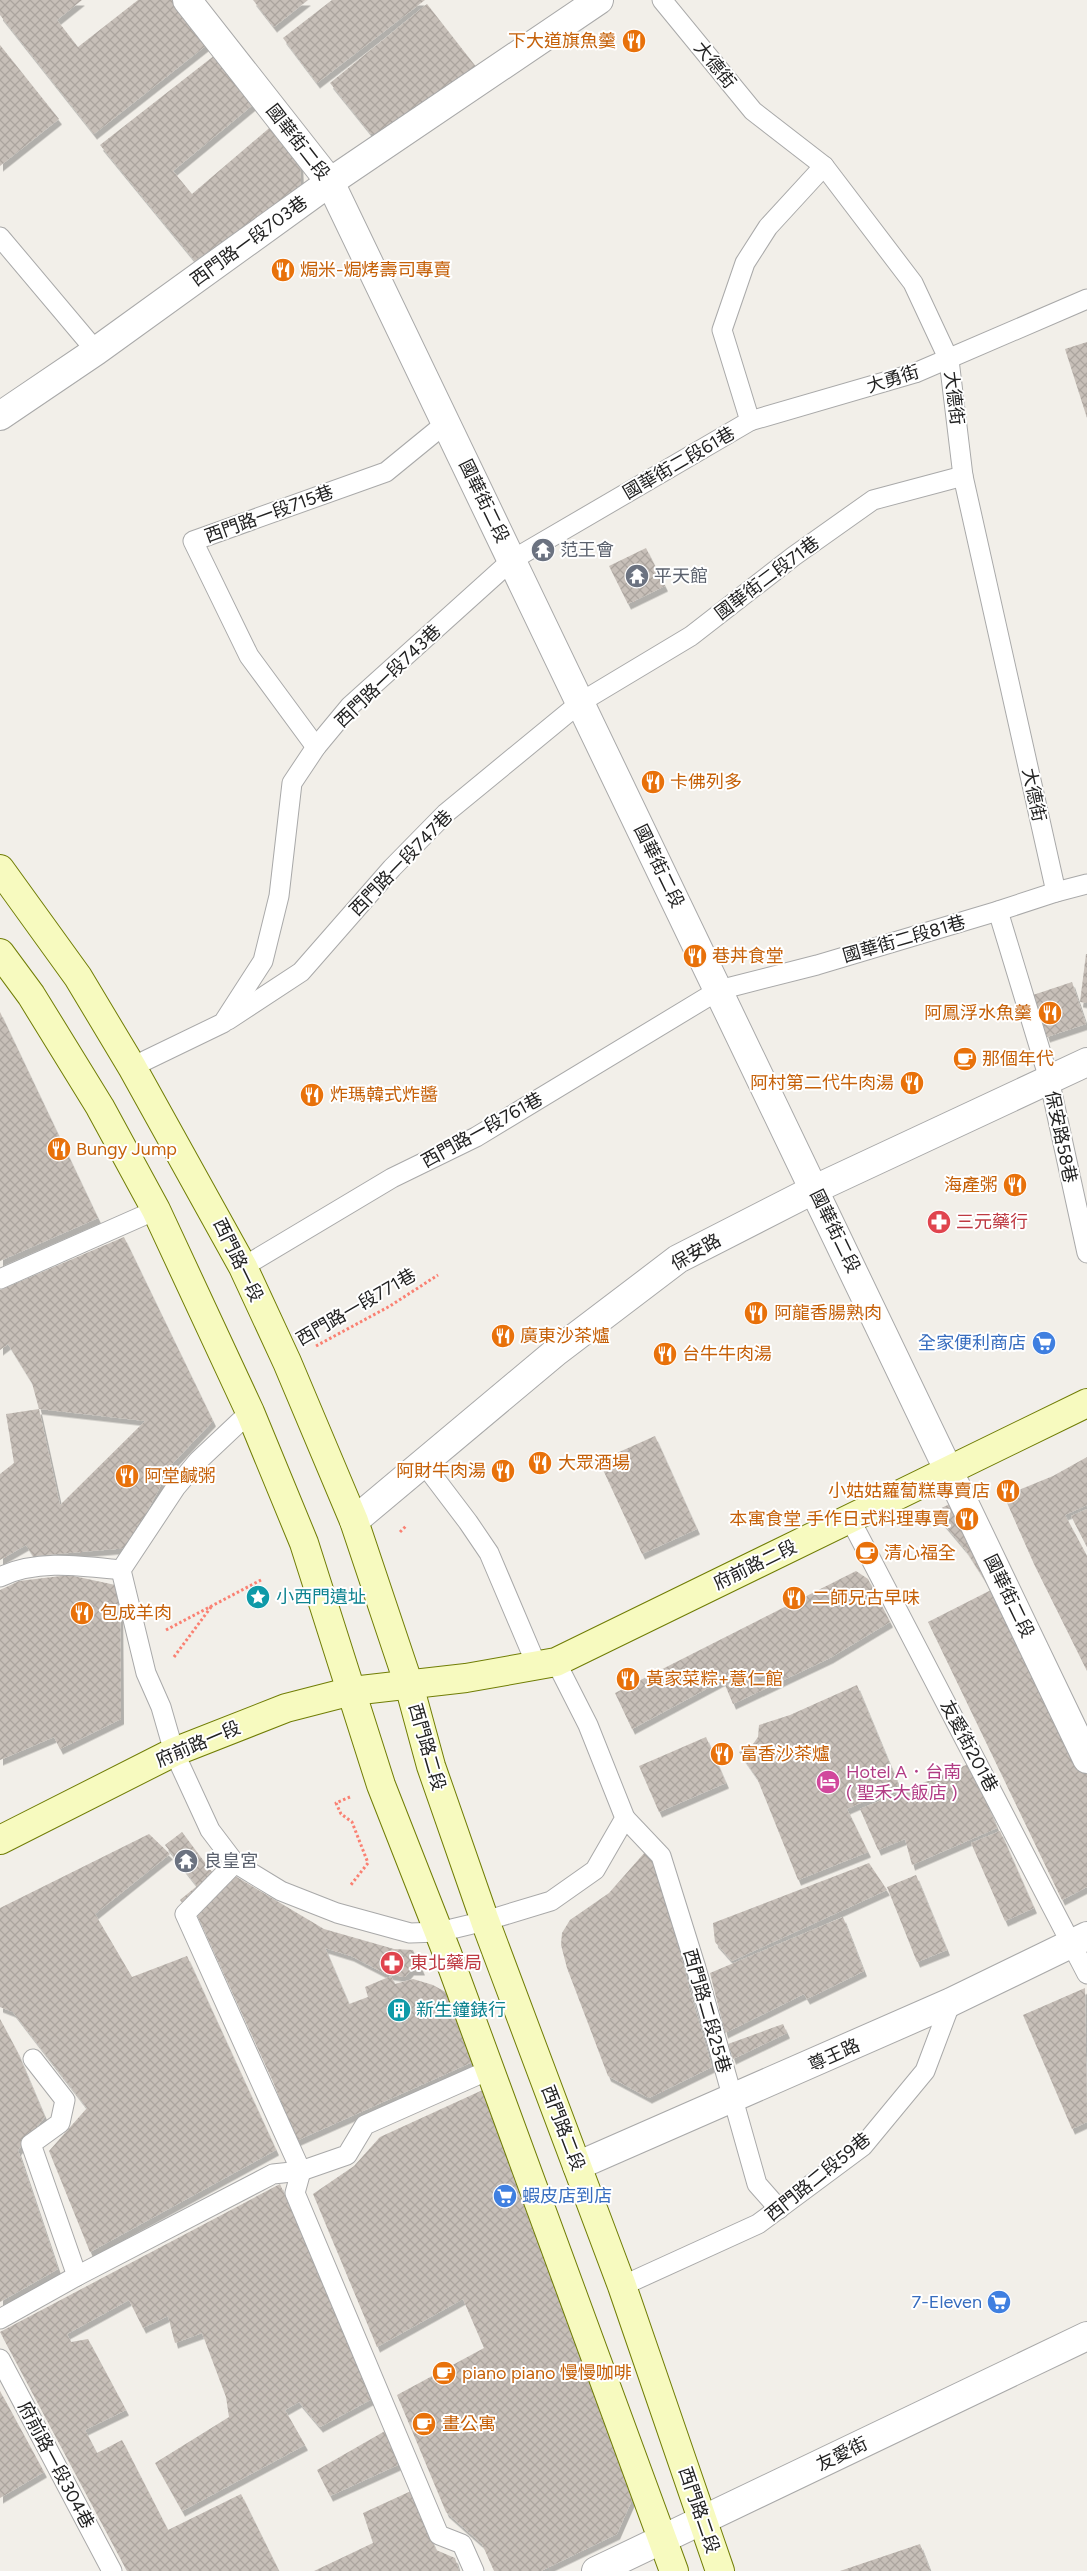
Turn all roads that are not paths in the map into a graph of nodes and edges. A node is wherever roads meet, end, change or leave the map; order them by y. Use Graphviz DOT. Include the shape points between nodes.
graph roads {
  1 [pos="187,0"];
  2 [pos="599,0"];
  3 [pos="662,0"];
  4 [pos="824,166"];
  5 [pos="330,182"];
  6 [pos="0,237"];
  7 [pos="1087,299"];
  8 [pos="96,350"];
  9 [pos="949,360"];
  10 [pos="0,416"];
  11 [pos="750,421"];
  12 [pos="446,422"];
  13 [pos="963,476"];
  14 [pos="512,560"];
  15 [pos="581,702"];
  16 [pos="316,748"];
  17 [pos="0,870"];
  18 [pos="1087,884"];
  19 [pos="1056,892"];
  20 [pos="998,912"];
  21 [pos="0,952"];
  22 [pos="719,990"];
  23 [pos="223,1024"];
  24 [pos="1087,1062"];
  25 [pos="132,1067"];
  26 [pos="1049,1079"];
  27 [pos="815,1189"];
  28 [pos="156,1210"];
  29 [pos="1087,1253"];
  30 [pos="243,1267"];
  31 [pos="0,1279"];
  32 [pos="1087,1403"];
  33 [pos="250,1412"];
  34 [pos="424,1464"];
  35 [pos="949,1470"];
  36 [pos="850,1519"];
  37 [pos="354,1521"];
  38 [pos="121,1570"];
  39 [pos="0,1577"];
  40 [pos="547,1664"];
  41 [pos="409,1685"];
  42 [pos="352,1691"];
  43 [pos="174,1752"];
  44 [pos="1087,1759"];
  45 [pos="625,1818"];
  46 [pos="0,1840"];
  47 [pos="235,1863"];
  48 [pos="485,1921"];
  49 [pos="438,1932"];
  50 [pos="1079,1940"];
  51 [pos="1087,1974"];
  52 [pos="951,2002"];
  53 [pos="33,2059"];
  54 [pos="489,2070"];
  55 [pos="732,2100"];
  56 [pos="577,2166"];
  57 [pos="301,2171"];
  58 [pos="779,2209"];
  59 [pos="77,2276"];
  60 [pos="622,2286"];
  61 [pos="0,2319"];
  62 [pos="1087,2336"];
  63 [pos="0,2359"];
  64 [pos="702,2521"];
  65 [pos="663,2540"];
  66 [pos="112,2571"];
  67 [pos="474,2571"];
  68 [pos="596,2571"];
  69 [pos="674,2571"];
  70 [pos="720,2571"];
  1 -- 5 [label="street, 國華街二段"];
  2 -- 5 [label="street, 西門路一段703巷"];
  3 -- 4 [label="lane, 大德街" via="753,111"];
  4 -- 9 [label="lane, 大德街" via="913,283"];
  4 -- 11 [label="lane, 國華街二段61巷" via="768,227 745,263 722,330"];
  5 -- 8 [label="street, 西門路一段703巷"];
  5 -- 12 [label="street, 國華街二段"];
  6 -- 8 [label="lane"];
  7 -- 9 [label="lane, 大勇街"];
  8 -- 10 [label="street, 西門路一段703巷"];
  9 -- 11 [label="lane, 大勇街"];
  9 -- 13 [label="lane, 大德街"];
  11 -- 14 [label="lane, 國華街二段61巷"];
  12 -- 14 [label="street, 國華街二段"];
  12 -- 16 [label="lane, 西門路一段715巷" via="386,472 193,541 249,656"];
  13 -- 15 [label="lane, 國華街二段71巷" via="873,500 691,636"];
  13 -- 19 [label="lane, 大德街"];
  14 -- 15 [label="street, 國華街二段"];
  14 -- 16 [label="lane, 西門路一段743巷" via="350,706"];
  15 -- 22 [label="street, 國華街二段"];
  15 -- 23 [label="lane, 西門路一段747巷" via="446,813 392,868 301,972"];
  16 -- 23 [label="lane, 西門路一段743巷" via="292,783 279,896 263,961"];
  17 -- 25 [label="street, 西門路一段" via="78,977"];
  18 -- 19 [label="lane, 國華街二段81巷"];
  19 -- 20 [label="lane, 國華街二段81巷"];
  20 -- 22 [label="lane, 國華街二段81巷"];
  20 -- 26 [label="lane, 保安路58巷"];
  21 -- 28 [label="street" via="31,995 100,1107"];
  22 -- 27 [label="street, 國華街二段"];
  22 -- 30 [label="lane, 西門路一段761巷" via="476,1137 392,1178"];
  23 -- 25 [label="lane"];
  24 -- 26 [label="street, 保安路"];
  25 -- 30 [label="street, 西門路一段"];
  26 -- 27 [label="street, 保安路"];
  26 -- 29 [label="lane, 保安路58巷"];
  27 -- 34 [label="street, 保安路" via="678,1259 557,1351"];
  27 -- 35 [label="street, 國華街二段"];
  28 -- 31 [label="lane"];
  28 -- 33 [label="street"];
  30 -- 37 [label="street, 西門路一段"];
  32 -- 35 [label="street, 府前路二段"];
  33 -- 38 [label="lane" via="198,1460 176,1487"];
  33 -- 42 [label="street" via="304,1543"];
  34 -- 37 [label="street, 保安路"];
  34 -- 40 [label="lane" via="489,1553"];
  35 -- 36 [label="street, 府前路二段"];
  35 -- 44 [label="street, 國華街二段"];
  36 -- 40 [label="street, 府前路二段"];
  36 -- 50 [label="lane, 友愛街201巷"];
  37 -- 41 [label="street, 西門路一段"];
  38 -- 39 [label="lane" via="68,1565 16,1569"];
  38 -- 43 [label="lane" via="146,1673 161,1707"];
  40 -- 41 [label="street, 府前路二段"];
  40 -- 45 [label="lane" via="588,1725"];
  41 -- 42 [label="street, 府前路一段"];
  41 -- 48 [label="street, 西門路二段" via="431,1766"];
  42 -- 43 [label="street, 府前路一段" via="286,1708"];
  42 -- 49 [label="street" via="381,1785"];
  43 -- 46 [label="street, 府前路一段"];
  43 -- 47 [label="lane" via="210,1830"];
  45 -- 48 [label="lane" via="595,1870 551,1901"];
  45 -- 55 [label="lane, 西門路二段25巷" via="661,1856"];
  47 -- 49 [label="lane" via="281,1891 337,1913 410,1933"];
  47 -- 57 [label="lane" via="185,1914"];
  48 -- 49 [label="lane"];
  48 -- 56 [label="street, 西門路二段"];
  49 -- 54 [label="street"];
  50 -- 51 [label="lane, 友愛街201巷"];
  50 -- 52 [label="street, 尊王路"];
  52 -- 55 [label="street, 尊王路"];
  52 -- 58 [label="lane, 西門路二段59巷" via="925,2071 862,2146"];
  53 -- 59 [label="lane" via="65,2100 60,2123 31,2144"];
  54 -- 57 [label="lane" via="365,2125 347,2155"];
  54 -- 65 [label="street"];
  55 -- 56 [label="street, 尊王路"];
  55 -- 58 [label="lane, 西門路二段25巷" via="757,2184"];
  56 -- 60 [label="street, 西門路二段"];
  57 -- 59 [label="lane" via="273,2174"];
  57 -- 67 [label="lane" via="295,2193 439,2535 462,2544"];
  58 -- 60 [label="lane, 西門路二段59巷" via="758,2224"];
  59 -- 61 [label="lane"];
  60 -- 64 [label="street, 西門路二段"];
  62 -- 64 [label="street, 友愛街"];
  63 -- 66 [label="lane, 府前路一段304巷"];
  64 -- 65 [label="street, 友愛街"];
  64 -- 70 [label="street, 西門路二段"];
  65 -- 68 [label="street, 友愛街"];
  65 -- 69 [label="street"];
}
